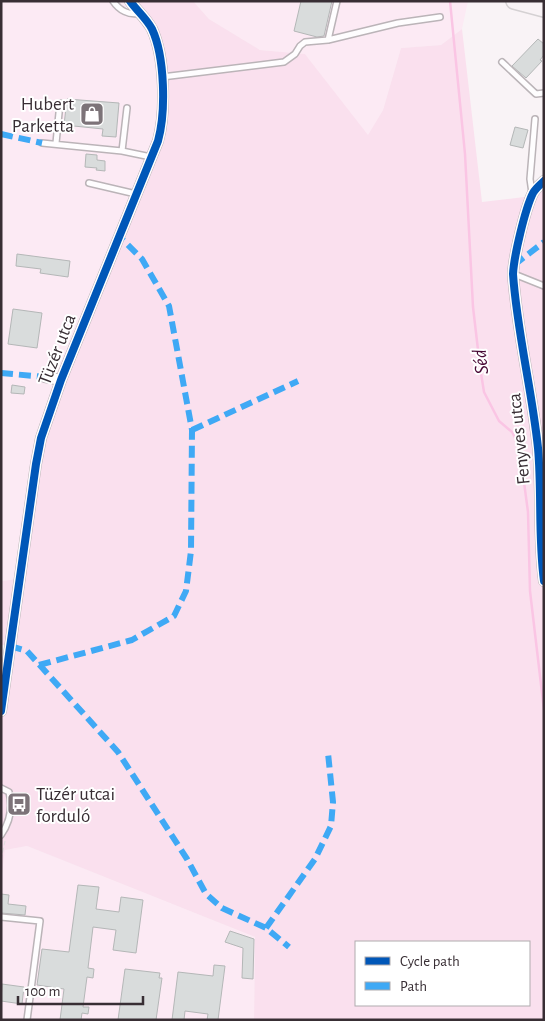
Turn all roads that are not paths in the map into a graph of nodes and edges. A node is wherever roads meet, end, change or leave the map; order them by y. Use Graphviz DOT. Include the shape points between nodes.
graph roads {
  1 [pos="113,1"];
  2 [pos="130,1"];
  3 [pos="135,1"];
  4 [pos="337,1"];
  5 [pos="514,1"];
  6 [pos="544,9"];
  7 [pos="140,12"];
  8 [pos="440,17"];
  9 [pos="328,40"];
  10 [pos="502,62"];
  11 [pos="162,77"];
  12 [pos="544,93"];
  13 [pos="60,104"];
  14 [pos="127,108"];
  15 [pos="536,120"];
  16 [pos="42,143"];
  17 [pos="56,143"];
  18 [pos="122,152"];
  19 [pos="151,157"];
  20 [pos="544,181"];
  21 [pos="89,183"];
  22 [pos="136,194"];
  23 [pos="532,196"];
  24 [pos="514,274"];
  25 [pos="544,286"];
  26 [pos="45,377"];
  27 [pos="61,380"];
  28 [pos="544,581"];
  29 [pos="1,711"];
  30 [pos="1,788"];
  31 [pos="1,835"];
  32 [pos="1,917"];
  33 [pos="28,1020"];
  1 -- 7 [label="lane" via="130,14"];
  2 -- 7 [label="street, Tüzér utca"];
  3 -- 7 [label="street, Tüzér utca"];
  4 -- 9 [label="lane"];
  5 -- 6 [label="main road"];
  7 -- 11 [label="street, Tüzér utca" via="156,41"];
  8 -- 9 [label="lane" via="398,23"];
  9 -- 11 [label="lane" via="305,42 284,62"];
  10 -- 12 [label="lane" via="536,94"];
  11 -- 19 [label="street, Tüzér utca" via="162,129"];
  13 -- 17 [label="lane"];
  14 -- 18 [label="lane"];
  15 -- 23 [label="lane" via="530,179"];
  16 -- 17 [label="lane"];
  17 -- 18 [label="lane"];
  18 -- 19 [label="lane"];
  19 -- 22 [label="street, Tüzér utca"];
  20 -- 23 [label="street, Fenyves utca"];
  21 -- 22 [label="lane"];
  22 -- 27 [label="street, Tüzér utca"];
  23 -- 24 [label="street, Fenyves utca" via="518,243"];
  24 -- 25 [label="lane"];
  24 -- 28 [label="street, Fenyves utca" via="538,448"];
  26 -- 27 [label="street"];
  27 -- 29 [label="street, Tüzér utca" via="41,438 36,464"];
  30 -- 31 [label="lane" via="9,792 12,803"];
  32 -- 33 [label="lane" via="40,921"];
}
